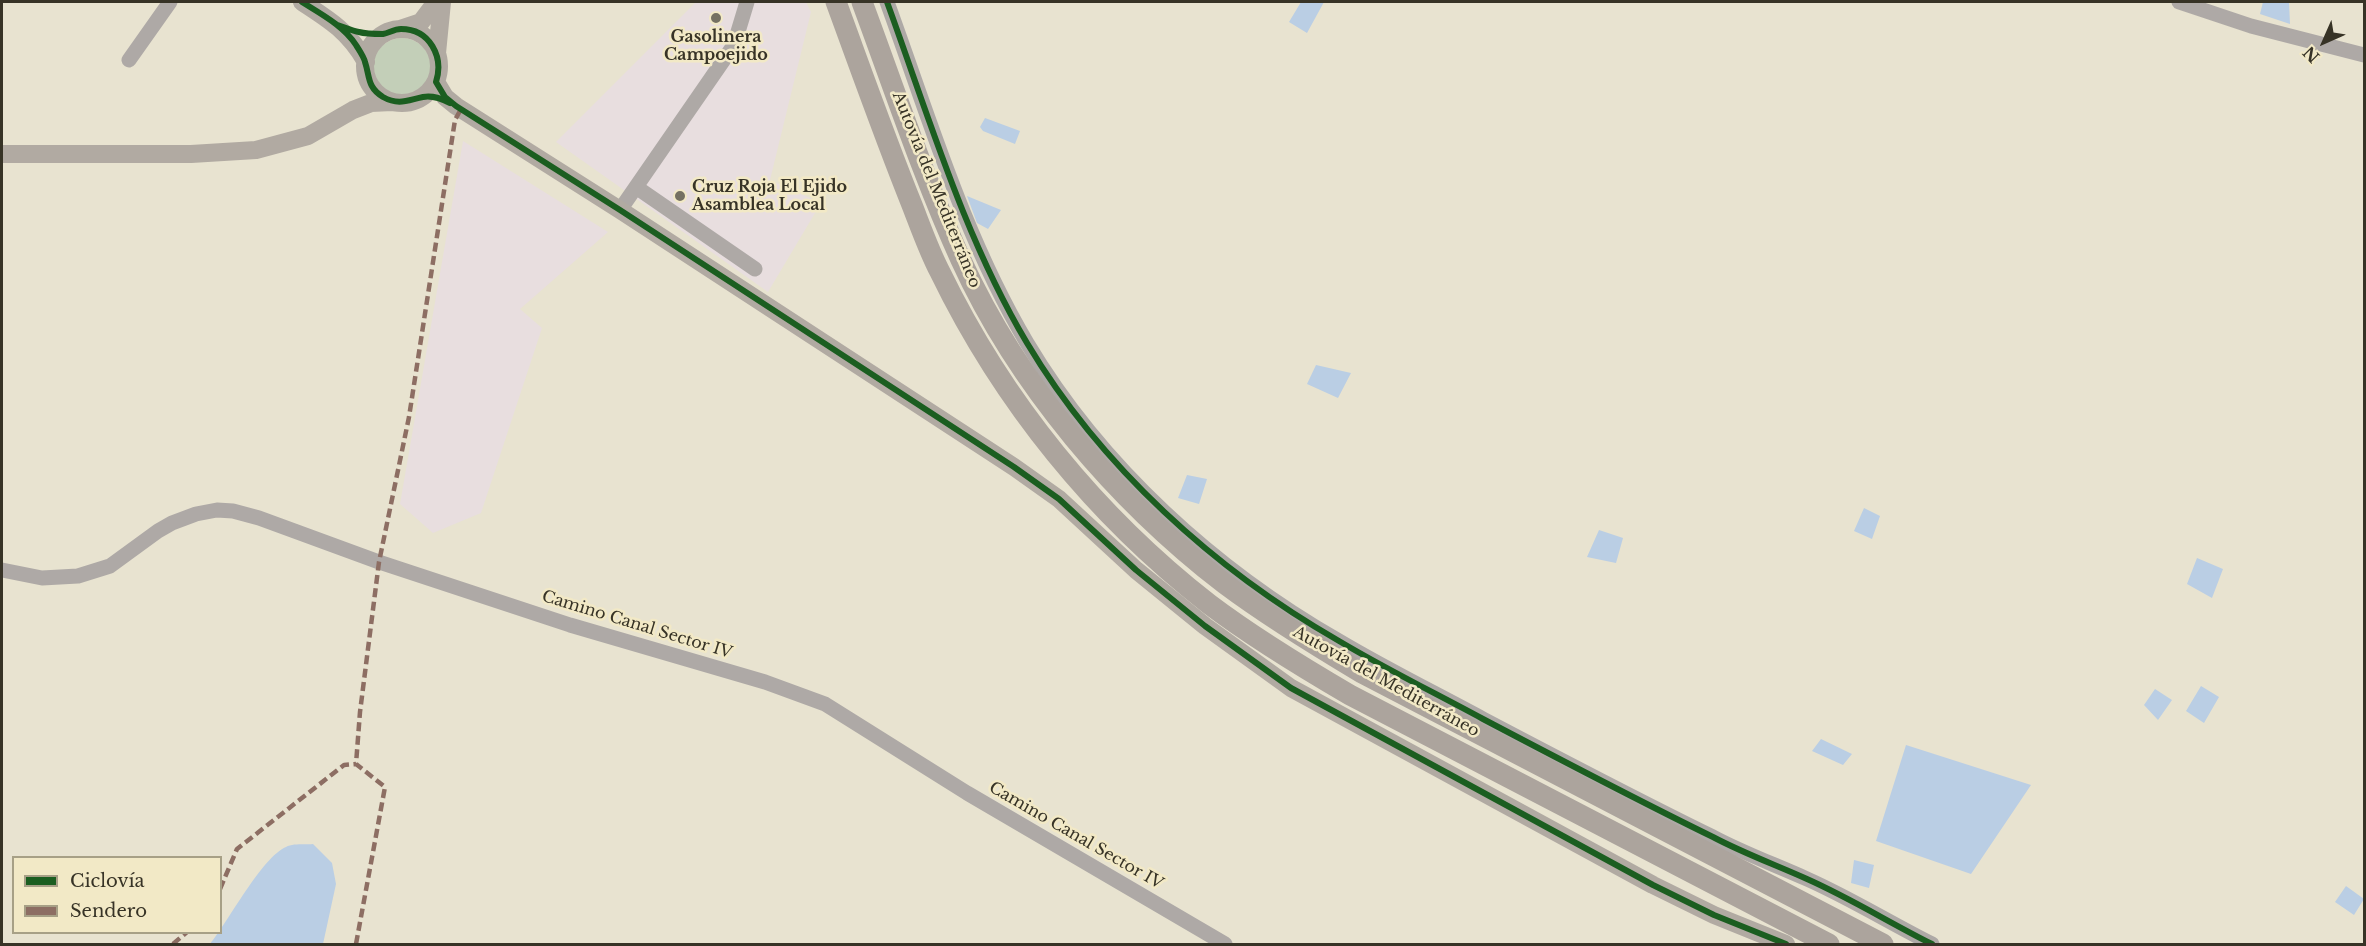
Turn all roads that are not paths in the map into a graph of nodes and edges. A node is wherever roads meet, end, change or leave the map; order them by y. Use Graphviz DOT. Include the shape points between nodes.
graph roads {
  1 [pos="170,2"];
  2 [pos="435,2"];
  3 [pos="442,2"];
  4 [pos="747,2"];
  5 [pos="830,2"];
  6 [pos="836,2"];
  7 [pos="862,2"];
  8 [pos="869,2"];
  9 [pos="886,2"];
  10 [pos="2179,2"];
  11 [pos="309,3"];
  12 [pos="337,25"];
  13 [pos="392,32"];
  14 [pos="437,53"];
  15 [pos="2364,55"];
  16 [pos="129,60"];
  17 [pos="367,70"];
  18 [pos="888,71"];
  19 [pos="864,80"];
  20 [pos="436,82"];
  21 [pos="423,97"];
  22 [pos="392,102"];
  23 [pos="456,106"];
  24 [pos="353,110"];
  25 [pos="2,154"];
  26 [pos="636,187"];
  27 [pos="620,210"];
  28 [pos="755,269"];
  29 [pos="2,570"];
  30 [pos="1225,945"];
  31 [pos="1786,945"];
  32 [pos="1829,945"];
  33 [pos="1883,945"];
  34 [pos="1932,945"];
  1 -- 16 [label="street"];
  2 -- 13 [label="main road" via="420,22"];
  3 -- 14 [label="main road"];
  4 -- 26 [label="street" via="734,45"];
  5 -- 19 [label="highway"];
  6 -- 19 [label="highway, Autovía del Mediterráneo"];
  7 -- 18 [label="highway, Autovía del Mediterráneo"];
  8 -- 18 [label="highway"];
  9 -- 34 [label="street" via="955,191 993,279 1028,344 1070,407 1165,513 1274,600 1338,641 1617,790 1811,880"];
  10 -- 15 [label="street" via="2251,26"];
  11 -- 12 [label="main road"];
  12 -- 13 [label="main road" via="358,32"];
  12 -- 17 [label="main road" via="356,44"];
  13 -- 14 [label="main road" via="412,30 423,35"];
  13 -- 17 [label="main road" via="375,41 369,51"];
  14 -- 20 [label="main road"];
  17 -- 22 [label="main road" via="373,88"];
  17 -- 24 [label="main road" via="364,93"];
  18 -- 33 [label="highway, Autovía del Mediterráneo" via="962,260 1012,350 1078,442 1177,544 1263,612 1362,673"];
  19 -- 32 [label="highway, Autovía del Mediterráneo" via="939,271 991,364 1059,458 1123,529 1249,633 1340,689"];
  20 -- 21 [label="main road"];
  20 -- 23 [label="main road"];
  21 -- 22 [label="main road"];
  21 -- 23 [label="main road"];
  22 -- 24 [label="main road" via="371,103"];
  23 -- 27 [label="main road"];
  24 -- 25 [label="main road" via="308,136 256,150"];
  26 -- 27 [label="street"];
  26 -- 28 [label="street"];
  27 -- 31 [label="main road" via="1014,467 1059,500 1205,626 1291,688 1653,885"];
  29 -- 30 [label="street, Camino Canal Sector IV" via="42,578 78,576 110,566 158,531 196,514 234,511 259,518 570,625 765,682 825,704"];
}
